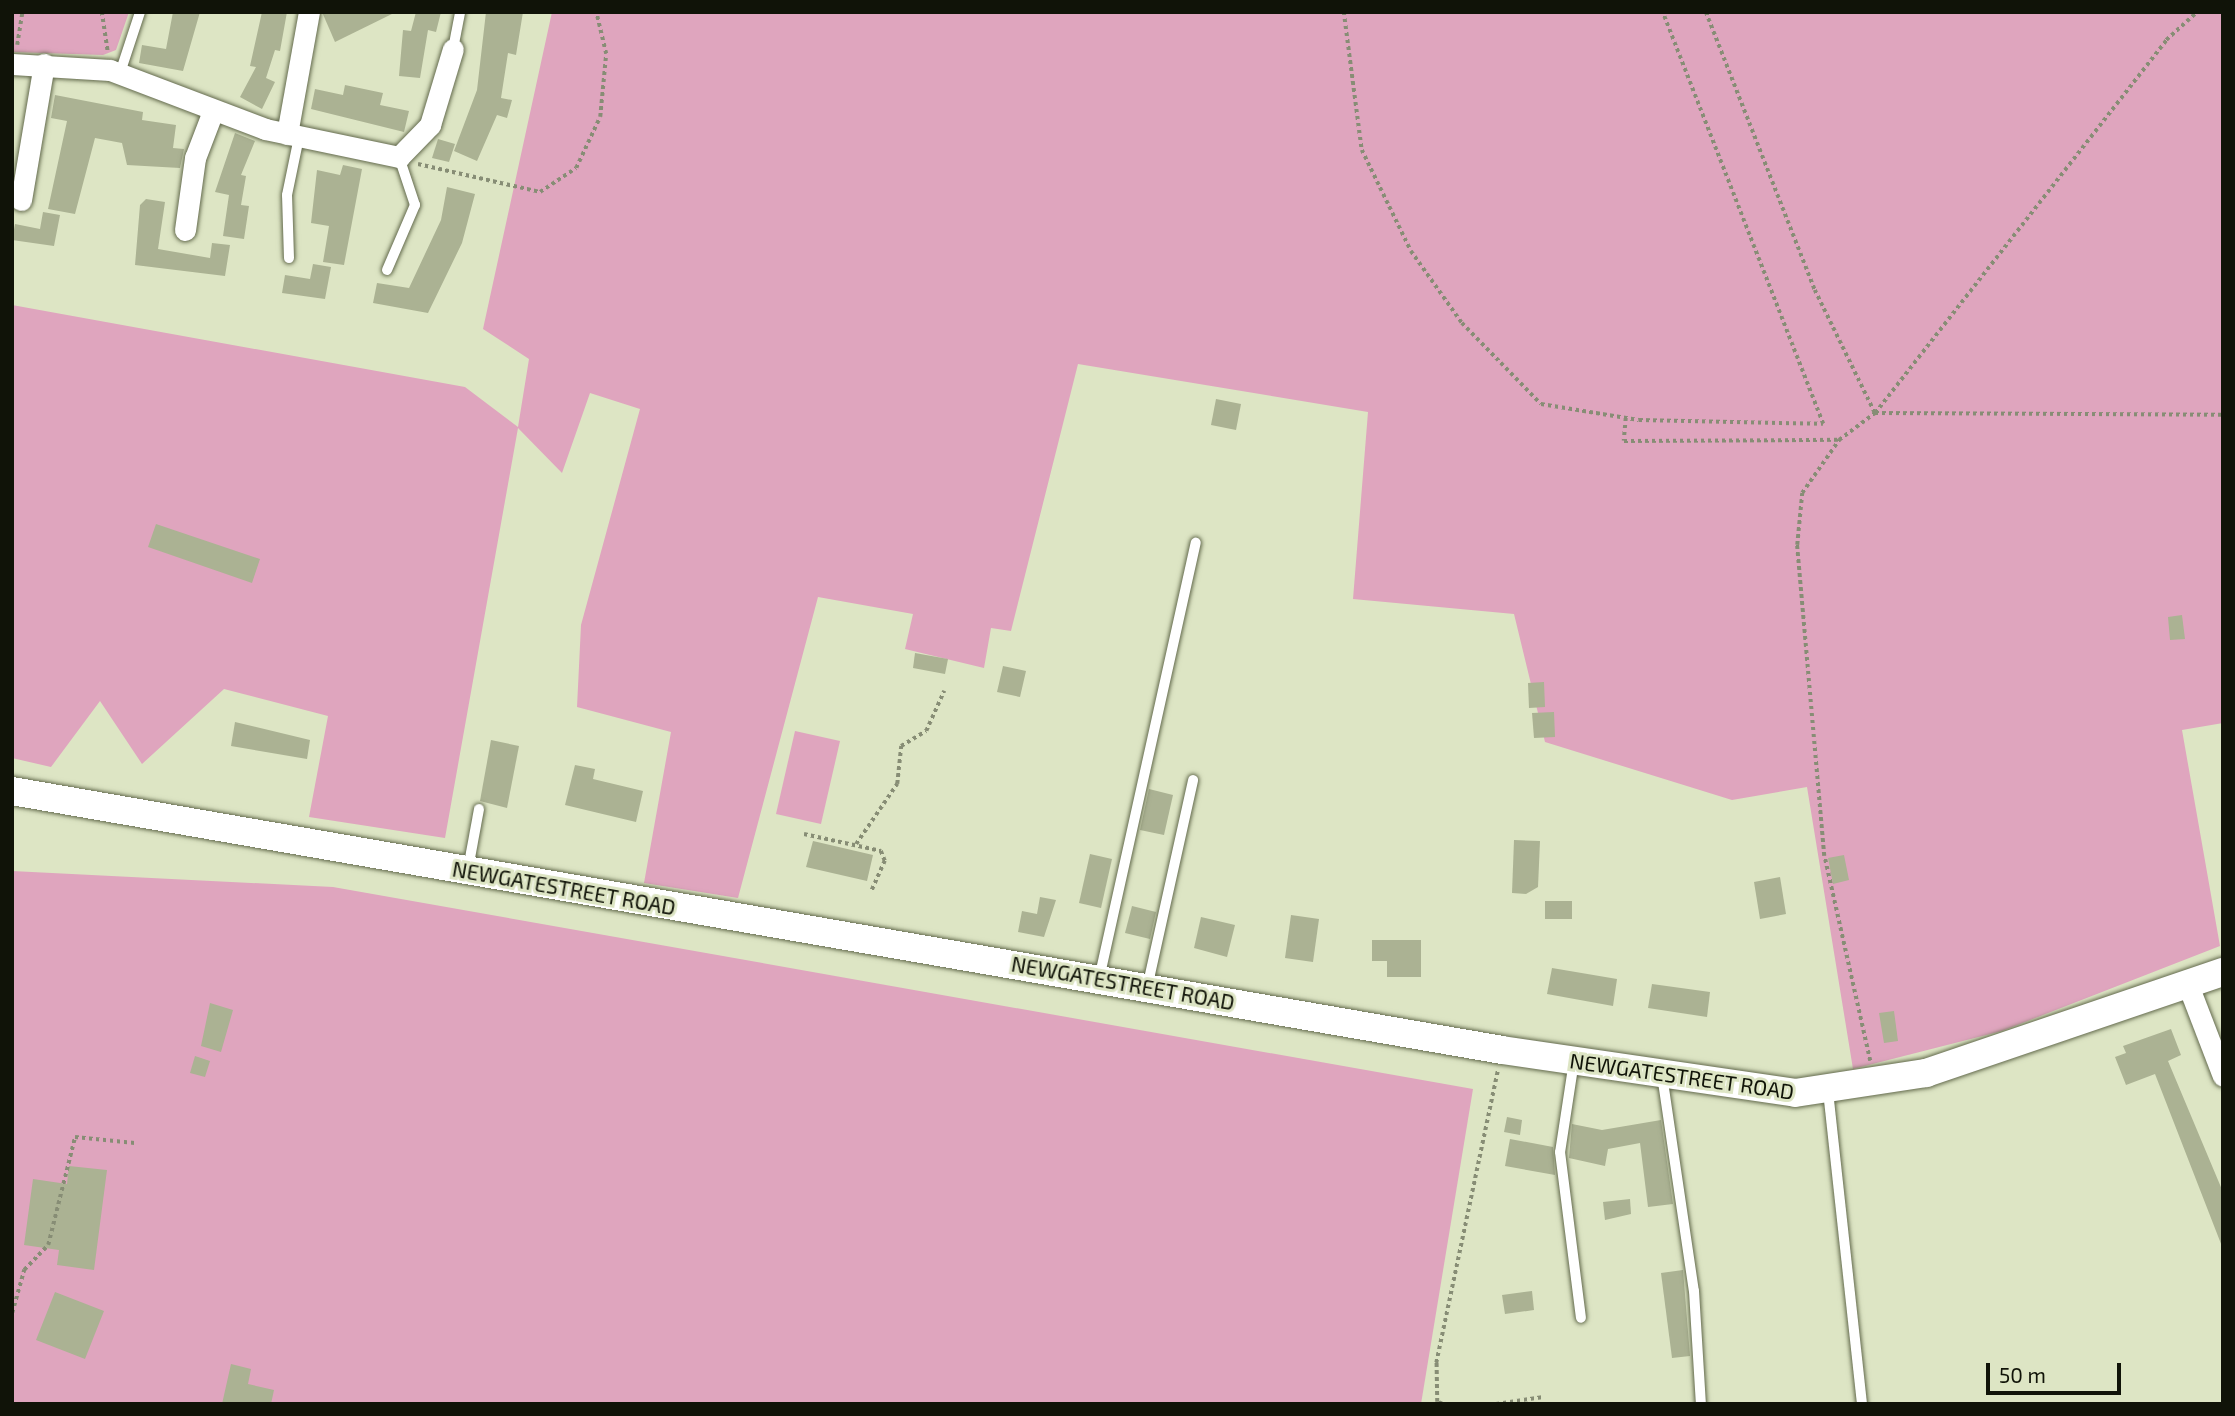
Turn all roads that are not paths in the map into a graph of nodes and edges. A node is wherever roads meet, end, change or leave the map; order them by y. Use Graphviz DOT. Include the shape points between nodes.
graph roads {
  1 [pos="140,12"];
  2 [pos="309,12"];
  3 [pos="460,12"];
  4 [pos="453,49"];
  5 [pos="15,64"];
  6 [pos="44,64"];
  7 [pos="115,72"];
  8 [pos="213,111"];
  9 [pos="293,135"];
  10 [pos="399,157"];
  11 [pos="21,200"];
  12 [pos="185,230"];
  13 [pos="289,258"];
  14 [pos="387,271"];
  15 [pos="1196,543"];
  16 [pos="1193,780"];
  17 [pos="12,791"];
  18 [pos="479,809"];
  19 [pos="468,872"];
  20 [pos="2223,972"];
  21 [pos="1099,978"];
  22 [pos="2188,985"];
  23 [pos="1147,988"];
  24 [pos="1574,1061"];
  25 [pos="1662,1075"];
  26 [pos="2223,1076"];
  27 [pos="1828,1091"];
  28 [pos="1581,1318"];
  29 [pos="1701,1404"];
  30 [pos="1862,1404"];
  1 -- 7 [label="lane"];
  2 -- 9 [label="street"];
  3 -- 4 [label="lane"];
  4 -- 10 [label="street" via="430,125"];
  5 -- 6 [label="street"];
  6 -- 7 [label="street"];
  6 -- 11 [label="street"];
  7 -- 8 [label="street"];
  8 -- 9 [label="street"];
  8 -- 12 [label="street" via="195,159"];
  9 -- 10 [label="street"];
  9 -- 13 [label="lane" via="287,195"];
  10 -- 14 [label="lane" via="415,205"];
  15 -- 21 [label="lane"];
  16 -- 23 [label="lane"];
  17 -- 19 [label="street, NEWGATESTREET ROAD"];
  18 -- 19 [label="lane"];
  19 -- 21 [label="street, NEWGATESTREET ROAD"];
  20 -- 22 [label="street, NEWGATESTREET ROAD"];
  21 -- 23 [label="street, NEWGATESTREET ROAD"];
  22 -- 26 [label="street"];
  22 -- 27 [label="street, NEWGATESTREET ROAD" via="1876,1086"];
  23 -- 24 [label="street, NEWGATESTREET ROAD"];
  24 -- 25 [label="street, NEWGATESTREET ROAD"];
  24 -- 28 [label="lane" via="1560,1152"];
  25 -- 27 [label="street, NEWGATESTREET ROAD" via="1796,1093"];
  25 -- 29 [label="lane" via="1694,1291"];
  27 -- 30 [label="lane"];
}
